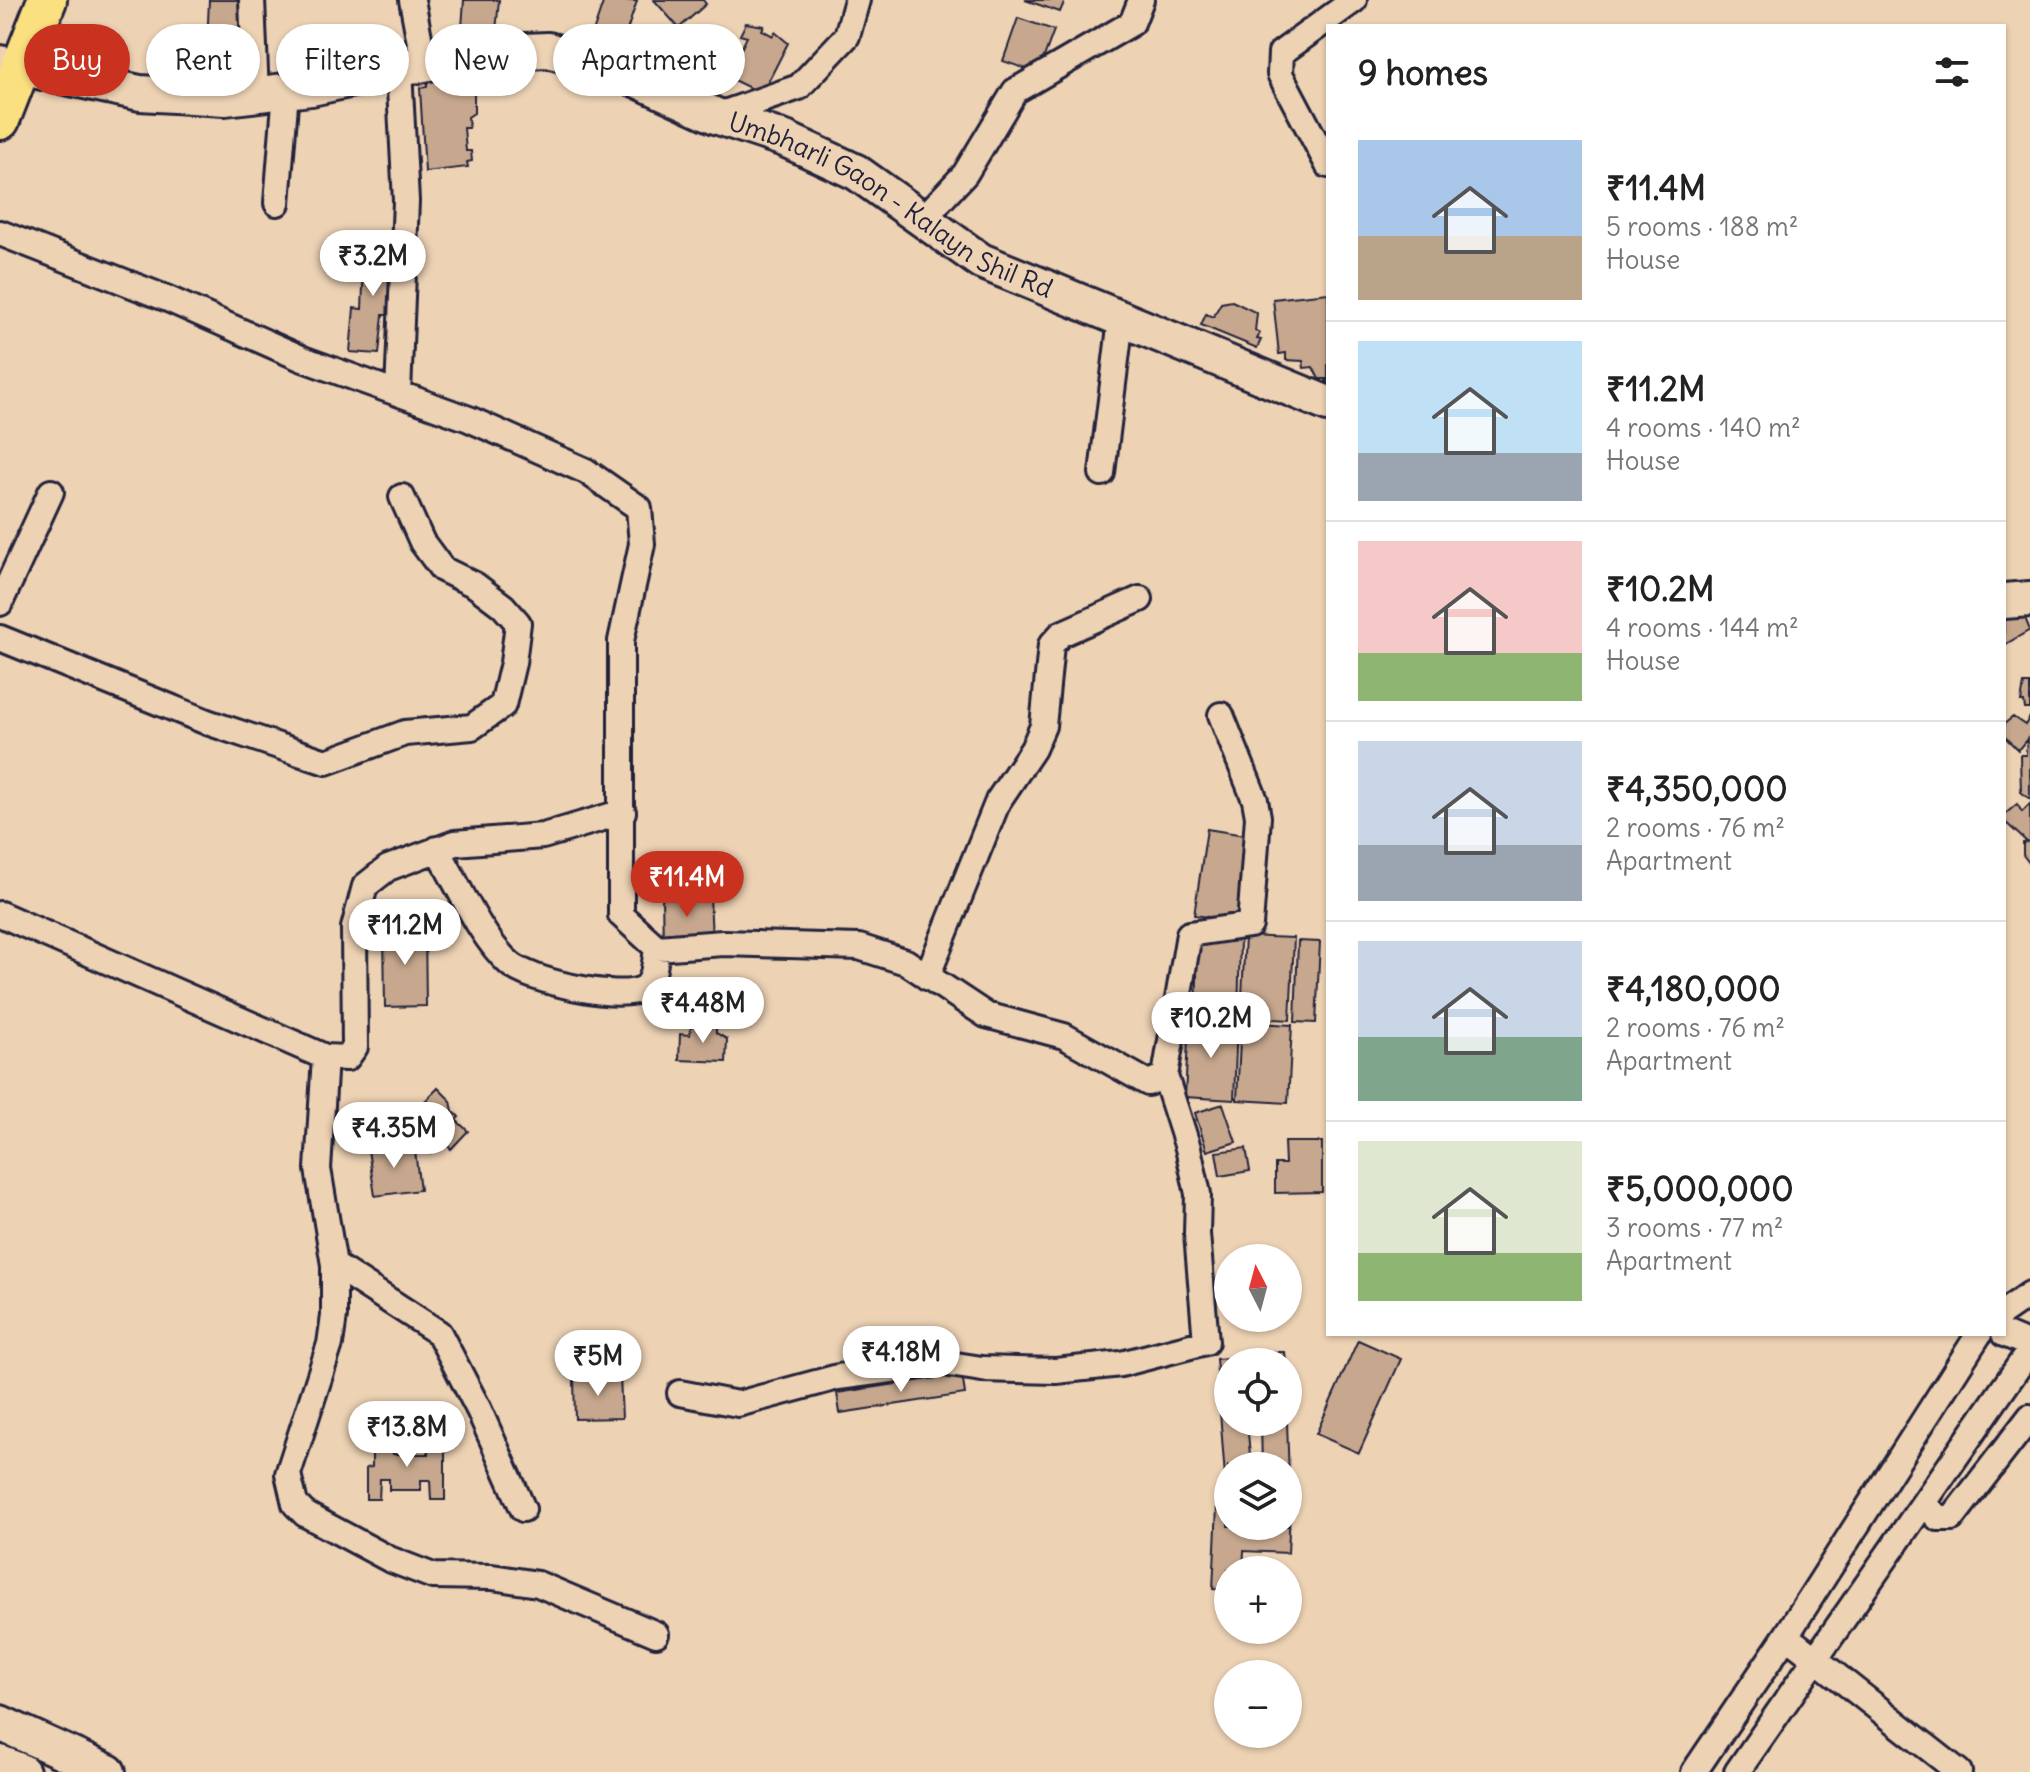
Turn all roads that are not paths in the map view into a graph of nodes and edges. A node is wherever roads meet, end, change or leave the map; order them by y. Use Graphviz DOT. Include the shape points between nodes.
graph roads {
  1 [pos="21,0"];
  2 [pos="47,0"];
  3 [pos="252,0"];
  4 [pos="412,0"];
  5 [pos="857,0"];
  6 [pos="1141,0"];
  7 [pos="1354,0"];
  8 [pos="6,61"];
  9 [pos="412,67"];
  10 [pos="271,93"];
  11 [pos="716,116"];
  12 [pos="0,120"];
  13 [pos="1326,161"];
  14 [pos="277,203"];
  15 [pos="923,219"];
  16 [pos="0,233"];
  17 [pos="1121,319"];
  18 [pos="398,393"];
  19 [pos="1326,403"];
  20 [pos="1102,473"];
  21 [pos="51,492"];
  22 [pos="402,497"];
  23 [pos="1140,599"];
  24 [pos="2030,599"];
  25 [pos="2006,601"];
  26 [pos="0,603"];
  27 [pos="0,638"];
  28 [pos="1221,715"];
  29 [pos="623,812"];
  30 [pos="437,849"];
  31 [pos="0,914"];
  32 [pos="657,948"];
  33 [pos="927,977"];
  34 [pos="325,1057"];
  35 [pos="1165,1076"];
  36 [pos="334,1265"];
  37 [pos="2030,1294"];
  38 [pos="2006,1311"];
  39 [pos="2006,1335"];
  40 [pos="1978,1336"];
  41 [pos="2030,1347"];
  42 [pos="680,1393"];
  43 [pos="2030,1417"];
  44 [pos="1924,1503"];
  45 [pos="523,1509"];
  46 [pos="656,1634"];
  47 [pos="1786,1636"];
  48 [pos="1816,1658"];
  49 [pos="0,1723"];
  50 [pos="0,1763"];
  51 [pos="22,1772"];
  52 [pos="108,1772"];
  53 [pos="1694,1772"];
  54 [pos="1737,1772"];
  55 [pos="1959,1772"];
  1 -- 8 [label="main road"];
  2 -- 8 [label="main road"];
  3 -- 10 [label="street"];
  4 -- 9 [label="street"];
  5 -- 11 [label="street" via="847,36 799,87"];
  6 -- 15 [label="street" via="1132,23 1015,91 965,174"];
  7 -- 13 [label="street" via="1281,53 1280,74"];
  8 -- 10 [label="street, Umbharli Gaon - Kalayn Shil Rd" via="140,93 225,98"];
  8 -- 12 [label="main road"];
  9 -- 10 [label="street, Umbharli Gaon - Kalayn Shil Rd"];
  9 -- 11 [label="street, Umbharli Gaon - Kalayn Shil Rd" via="475,53 548,50 614,69"];
  9 -- 18 [label="street"];
  10 -- 14 [label="street"];
  11 -- 15 [label="street, Umbharli Gaon - Kalayn Shil Rd" via="785,139 856,172"];
  15 -- 17 [label="street, Umbharli Gaon - Kalayn Shil Rd" via="981,261"];
  16 -- 18 [label="street"];
  17 -- 19 [label="street, Umbharli Gaon - Kalayn Shil Rd"];
  17 -- 20 [label="street"];
  18 -- 29 [label="street" via="586,471 639,508 642,544 621,641"];
  21 -- 26 [label="street"];
  22 -- 27 [label="street" via="422,542 442,569 475,585 518,623 503,705 472,727 405,733 326,762 207,722"];
  23 -- 33 [label="street" via="1061,634 1051,645 1043,726 998,801"];
  24 -- 25 [label="street"];
  28 -- 35 [label="street" via="1258,817 1250,925 1189,934"];
  29 -- 30 [label="street" via="543,836"];
  29 -- 32 [label="street" via="621,915"];
  30 -- 32 [label="street" via="511,966 605,994 626,993 651,980"];
  30 -- 34 [label="street" via="388,868 365,886 354,928 355,1047 347,1058"];
  31 -- 34 [label="street"];
  32 -- 33 [label="street" via="723,943 859,947 906,962"];
  33 -- 35 [label="street" via="986,1015 1064,1036 1148,1083"];
  34 -- 36 [label="street" via="318,1169"];
  35 -- 42 [label="street" via="1198,1194 1206,1342 1121,1364 1056,1371 943,1363 853,1375 738,1404"];
  36 -- 45 [label="street" via="439,1333"];
  36 -- 46 [label="street" via="330,1344 288,1474 295,1504 389,1559 433,1576 538,1584"];
  37 -- 38 [label="street"];
  39 -- 41 [label="street"];
  40 -- 47 [label="street"];
  41 -- 44 [label="street"];
  43 -- 44 [label="street" via="1952,1518 1938,1518"];
  44 -- 48 [label="street"];
  47 -- 48 [label="street"];
  47 -- 53 [label="street"];
  48 -- 54 [label="street"];
  48 -- 55 [label="street"];
  49 -- 52 [label="street"];
  50 -- 51 [label="street"];
}
